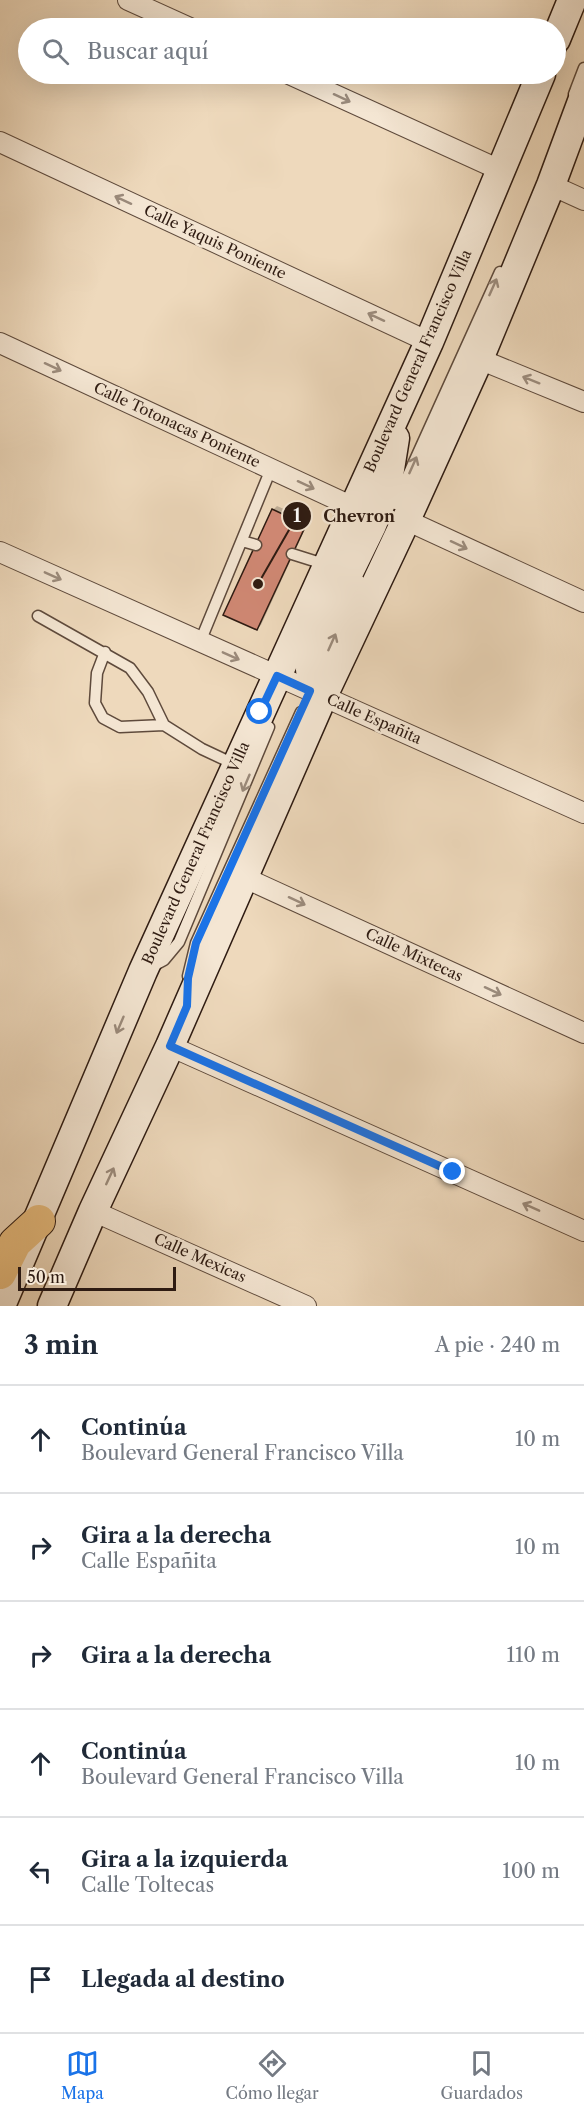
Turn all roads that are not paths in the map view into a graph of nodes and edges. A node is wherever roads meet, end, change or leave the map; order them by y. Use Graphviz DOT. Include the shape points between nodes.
graph roads {
  1 [pos="128,0"];
  2 [pos="571,1"];
  3 [pos="168,18"];
  4 [pos="564,18"];
  5 [pos="566,20"];
  6 [pos="584,68"];
  7 [pos="311,84"];
  8 [pos="537,84"];
  9 [pos="547,84"];
  10 [pos="584,96"];
  11 [pos="560,128"];
  12 [pos="0,142"];
  13 [pos="500,171"];
  14 [pos="551,185"];
  15 [pos="584,200"];
  16 [pos="505,260"];
  17 [pos="429,342"];
  18 [pos="0,343"];
  19 [pos="479,359"];
  20 [pos="420,388"];
  21 [pos="584,402"];
  22 [pos="397,434"];
  23 [pos="271,469"];
  24 [pos="353,507"];
  25 [pos="397,520"];
  26 [pos="242,541"];
  27 [pos="256,545"];
  28 [pos="0,552"];
  29 [pos="292,554"];
  30 [pos="327,565"];
  31 [pos="364,573"];
  32 [pos="584,602"];
  33 [pos="38,616"];
  34 [pos="200,642"];
  35 [pos="105,652"];
  36 [pos="299,681"];
  37 [pos="275,714"];
  38 [pos="164,725"];
  39 [pos="236,765"];
  40 [pos="584,813"];
  41 [pos="243,877"];
  42 [pos="143,971"];
  43 [pos="187,1006"];
  44 [pos="584,1033"];
  45 [pos="170,1046"];
  46 [pos="93,1211"];
  47 [pos="39,1221"];
  48 [pos="584,1231"];
  49 [pos="0,1273"];
  50 [pos="1,1306"];
  51 [pos="52,1306"];
  52 [pos="306,1306"];
  1 -- 3 [label="street"];
  2 -- 4 [label="main road"];
  2 -- 5 [label="lane"];
  6 -- 11 [label="lane"];
  7 -- 13 [label="street, one-way"];
  8 -- 13 [label="main road, Boulevard General Francisco Villa"];
  9 -- 20 [label="lane"];
  10 -- 14 [label="main road, Boulevard General Francisco Villa"];
  17 -- 12 [label="street, Calle Yaquis Poniente, one-way"];
  13 -- 17 [label="main road, Boulevard General Francisco Villa"];
  14 -- 15 [label="street"];
  14 -- 19 [label="main road, Boulevard General Francisco Villa"];
  25 -- 16 [label="lane, one-way"];
  17 -- 22 [label="main road, Boulevard General Francisco Villa"];
  18 -- 23 [label="street, Calle Totonacas Poniente, one-way"];
  21 -- 19 [label="street, one-way"];
  19 -- 25 [label="main road, Boulevard General Francisco Villa"];
  22 -- 24 [label="main road, Boulevard General Francisco Villa"];
  22 -- 36 [label="main road" via="387,488 311,650 310,670"];
  23 -- 24 [label="street, Calle Totonacas Poniente, one-way"];
  23 -- 26 [label="lane"];
  24 -- 30 [label="main road, Boulevard General Francisco Villa"];
  25 -- 32 [label="street, one-way"];
  25 -- 36 [label="main road, Boulevard General Francisco Villa"];
  26 -- 27 [label="lane"];
  26 -- 34 [label="lane"];
  28 -- 34 [label="street, Calle Españita, one-way"];
  29 -- 30 [label="lane"];
  30 -- 36 [label="main road, Boulevard General Francisco Villa"];
  36 -- 31 [label="lane, one-way"];
  33 -- 35 [label="lane"];
  34 -- 36 [label="street, Calle Españita, one-way"];
  35 -- 38 [label="lane" via="130,668 148,692"];
  35 -- 38 [label="lane" via="97,673 95,703 103,718 120,727"];
  36 -- 39 [label="main road, Boulevard General Francisco Villa"];
  36 -- 40 [label="street, Calle Españita"];
  36 -- 41 [label="main road, Boulevard General Francisco Villa"];
  36 -- 43 [label="lane" via="196,943"];
  37 -- 42 [label="lane, one-way" via="179,942 164,960"];
  38 -- 39 [label="lane"];
  39 -- 42 [label="main road, Boulevard General Francisco Villa"];
  41 -- 43 [label="main road, Boulevard General Francisco Villa"];
  41 -- 44 [label="street, Calle Mixtecas, one-way"];
  42 -- 47 [label="main road, Boulevard General Francisco Villa, one-way"];
  43 -- 45 [label="main road, Boulevard General Francisco Villa"];
  46 -- 45 [label="main road, Boulevard General Francisco Villa, one-way"];
  48 -- 45 [label="street, one-way"];
  46 -- 51 [label="main road, Boulevard General Francisco Villa"];
  46 -- 52 [label="street, Calle Mexicas"];
  47 -- 49 [label="main road" via="15,1243"];
  47 -- 50 [label="main road, Boulevard General Francisco Villa"];
}
